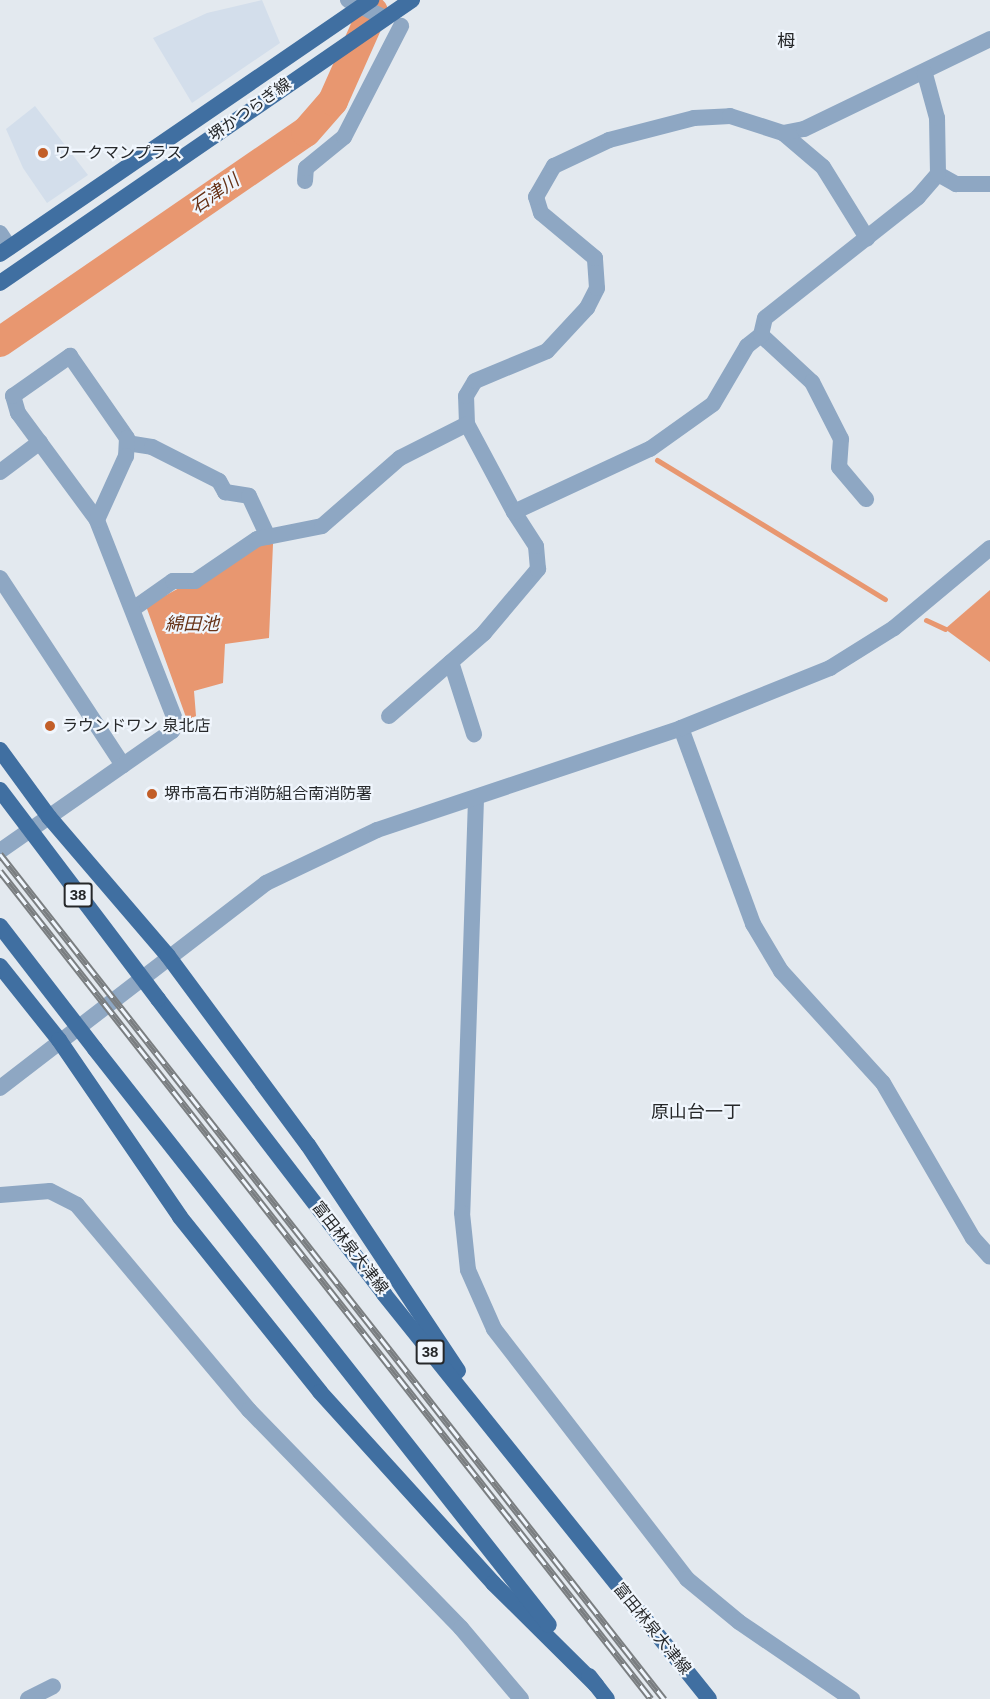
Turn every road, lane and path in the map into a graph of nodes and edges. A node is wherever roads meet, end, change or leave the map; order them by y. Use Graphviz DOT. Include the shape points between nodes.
graph roads {
  1 [pos="357,2"];
  2 [pos="399,13"];
  3 [pos="990,39"];
  4 [pos="925,74"];
  5 [pos="783,133"];
  6 [pos="938,174"];
  7 [pos="305,181"];
  8 [pos="990,184"];
  9 [pos="0,233"];
  10 [pos="867,238"];
  11 [pos="5,251"];
  12 [pos="0,283"];
  13 [pos="761,335"];
  14 [pos="467,424"];
  15 [pos="40,442"];
  16 [pos="127,443"];
  17 [pos="0,472"];
  18 [pos="866,499"];
  19 [pos="514,513"];
  20 [pos="97,520"];
  21 [pos="268,537"];
  22 [pos="990,548"];
  23 [pos="0,578"];
  24 [pos="134,609"];
  25 [pos="451,662"];
  26 [pos="389,716"];
  27 [pos="681,728"];
  28 [pos="474,734"];
  29 [pos="0,750"];
  30 [pos="123,765"];
  31 [pos="0,790"];
  32 [pos="476,798"];
  33 [pos="49,818"];
  34 [pos="0,851"];
  35 [pos="0,926"];
  36 [pos="168,956"];
  37 [pos="0,966"];
  38 [pos="59,1040"];
  39 [pos="0,1088"];
  40 [pos="0,1195"];
  41 [pos="990,1257"];
  42 [pos="524,1469"];
  43 [pos="596,1685"];
  44 [pos="53,1686"];
  45 [pos="28,1699"];
  46 [pos="521,1699"];
  47 [pos="607,1699"];
  48 [pos="709,1699"];
  49 [pos="852,1699"];
  1 -- 2 [label="street"];
  1 -- 11 [label="main road, 堺かつらぎ線" via="339,23"];
  2 -- 7 [label="street" via="344,137 306,168"];
  2 -- 12 [label="main road, 堺かつらぎ線" via="322,61"];
  3 -- 4 [label="street"];
  4 -- 5 [label="street" via="814,125"];
  4 -- 6 [label="street" via="937,118"];
  5 -- 10 [label="street" via="823,167"];
  5 -- 14 [label="street" via="730,116 694,118 609,140 554,166 536,198 541,213 595,258 597,288 587,308 547,351 475,381 466,396"];
  6 -- 8 [label="street" via="956,184"];
  6 -- 10 [label="street"];
  9 -- 11 [label="street"];
  10 -- 13 [label="street" via="765,318"];
  13 -- 18 [label="street" via="812,382 841,439 839,467"];
  13 -- 19 [label="street" via="747,346 713,404 651,449"];
  14 -- 19 [label="street"];
  14 -- 21 [label="street" via="400,458 322,526"];
  15 -- 16 [label="street" via="18,413 13,396 70,356"];
  15 -- 17 [label="street"];
  15 -- 20 [label="street"];
  16 -- 20 [label="street" via="126,456"];
  16 -- 21 [label="street" via="152,447 219,481 225,492 249,496"];
  19 -- 25 [label="street" via="536,546 538,569 484,633"];
  20 -- 24 [label="street"];
  21 -- 24 [label="street" via="195,581 173,581"];
  22 -- 27 [label="street" via="894,628 830,668"];
  23 -- 30 [label="street"];
  24 -- 30 [label="street" via="176,722"];
  25 -- 26 [label="street"];
  25 -- 28 [label="street"];
  27 -- 32 [label="street"];
  27 -- 41 [label="street" via="758,933 780,971 883,1083 914,1128 973,1239"];
  29 -- 33 [label="main road"];
  30 -- 33 [label="street"];
  31 -- 42 [label="main road, 富田林泉大津線 / 38, bridge"];
  32 -- 36 [label="street" via="377,830 266,883"];
  32 -- 49 [label="street" via="462,1201 468,1270 494,1329 687,1579 739,1622"];
  33 -- 34 [label="street"];
  33 -- 36 [label="main road"];
  35 -- 43 [label="main road, bridge"];
  36 -- 38 [label="street"];
  36 -- 42 [label="main road" via="308,1145"];
  37 -- 38 [label="main road"];
  38 -- 39 [label="street"];
  38 -- 43 [label="main road" via="180,1217 320,1392 493,1582"];
  40 -- 46 [label="street" via="50,1191 77,1205 249,1410 461,1628"];
  42 -- 48 [label="main road, 富田林泉大津線 / 38"];
  43 -- 47 [label="main road"];
  44 -- 45 [label="street"];
}
